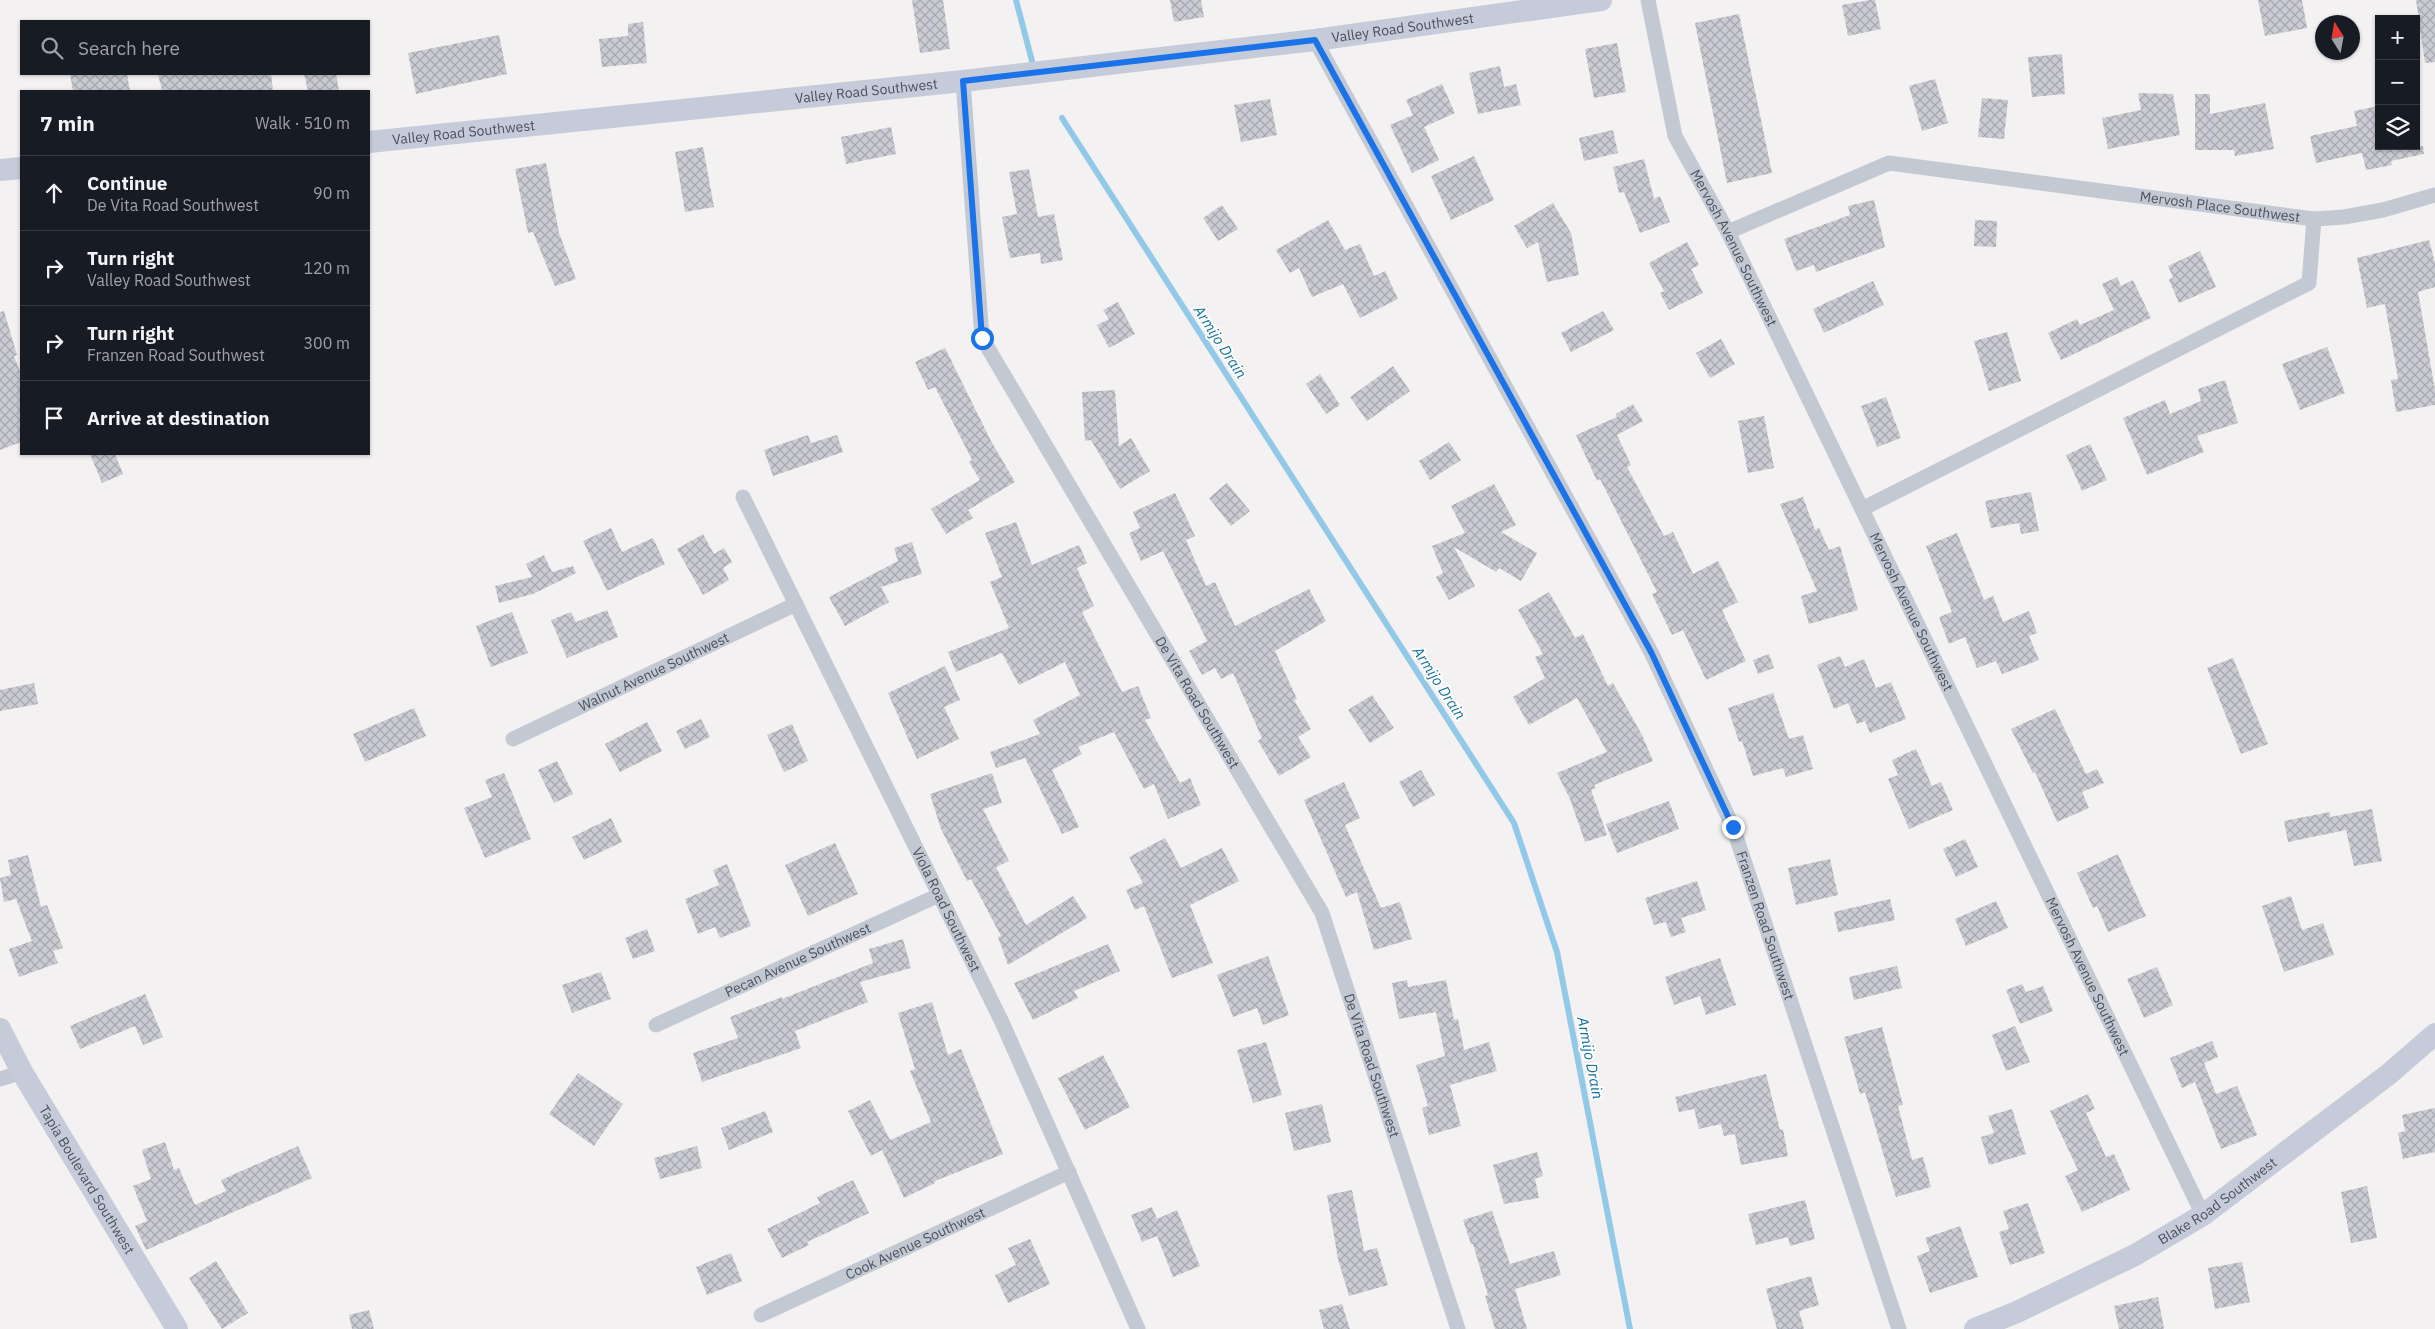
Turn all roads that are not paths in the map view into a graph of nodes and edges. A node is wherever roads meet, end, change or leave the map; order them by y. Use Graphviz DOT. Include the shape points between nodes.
graph roads {
  1 [pos="1601,0"];
  2 [pos="1648,0"];
  3 [pos="1565,3"];
  4 [pos="1315,40"];
  5 [pos="963,81"];
  6 [pos="370,142"];
  7 [pos="20,168"];
  8 [pos="0,170"];
  9 [pos="2435,195"];
  10 [pos="2314,219"];
  11 [pos="1728,232"];
  12 [pos="743,497"];
  13 [pos="1862,509"];
  14 [pos="796,604"];
  15 [pos="513,739"];
  16 [pos="939,895"];
  17 [pos="656,1025"];
  18 [pos="0,1029"];
  19 [pos="2435,1034"];
  20 [pos="22,1072"];
  21 [pos="0,1079"];
  22 [pos="1068,1172"];
  23 [pos="2203,1215"];
  24 [pos="761,1315"];
  25 [pos="176,1329"];
  26 [pos="1138,1329"];
  27 [pos="1458,1329"];
  28 [pos="1900,1329"];
  29 [pos="1976,1329"];
  1 -- 3 [label="street, Valley Road Southwest"];
  2 -- 11 [label="street, Mervosh Avenue Southwest" via="1675,136"];
  3 -- 4 [label="street, Valley Road Southwest"];
  4 -- 5 [label="street, Valley Road Southwest"];
  4 -- 28 [label="street, Franzen Road Southwest" via="1651,652 1733,827"];
  5 -- 6 [label="street, Valley Road Southwest"];
  5 -- 27 [label="street, De Vita Road Southwest" via="982,338 1322,914"];
  7 -- 8 [label="street"];
  9 -- 10 [label="street" via="2376,211"];
  10 -- 11 [label="street, Mervosh Place Southwest" via="1889,163"];
  10 -- 13 [label="street, Mervosh Place Southwest" via="2309,283"];
  11 -- 13 [label="street, Mervosh Avenue Southwest"];
  12 -- 14 [label="street, Viola Road Southwest"];
  13 -- 23 [label="street, Mervosh Avenue Southwest"];
  14 -- 15 [label="street, Walnut Avenue Southwest"];
  14 -- 16 [label="street, Viola Road Southwest"];
  16 -- 17 [label="street, Pecan Avenue Southwest"];
  16 -- 22 [label="street, Viola Road Southwest" via="1001,1020"];
  18 -- 20 [label="street, Tapia Boulevard Southwest"];
  19 -- 23 [label="street, Blake Road Southwest" via="2389,1074"];
  20 -- 21 [label="street"];
  20 -- 25 [label="street, Tapia Boulevard Southwest"];
  22 -- 24 [label="street, Cook Avenue Southwest"];
  22 -- 26 [label="street, Viola Road Southwest"];
  23 -- 29 [label="street, Blake Road Southwest" via="2135,1255"];
}
